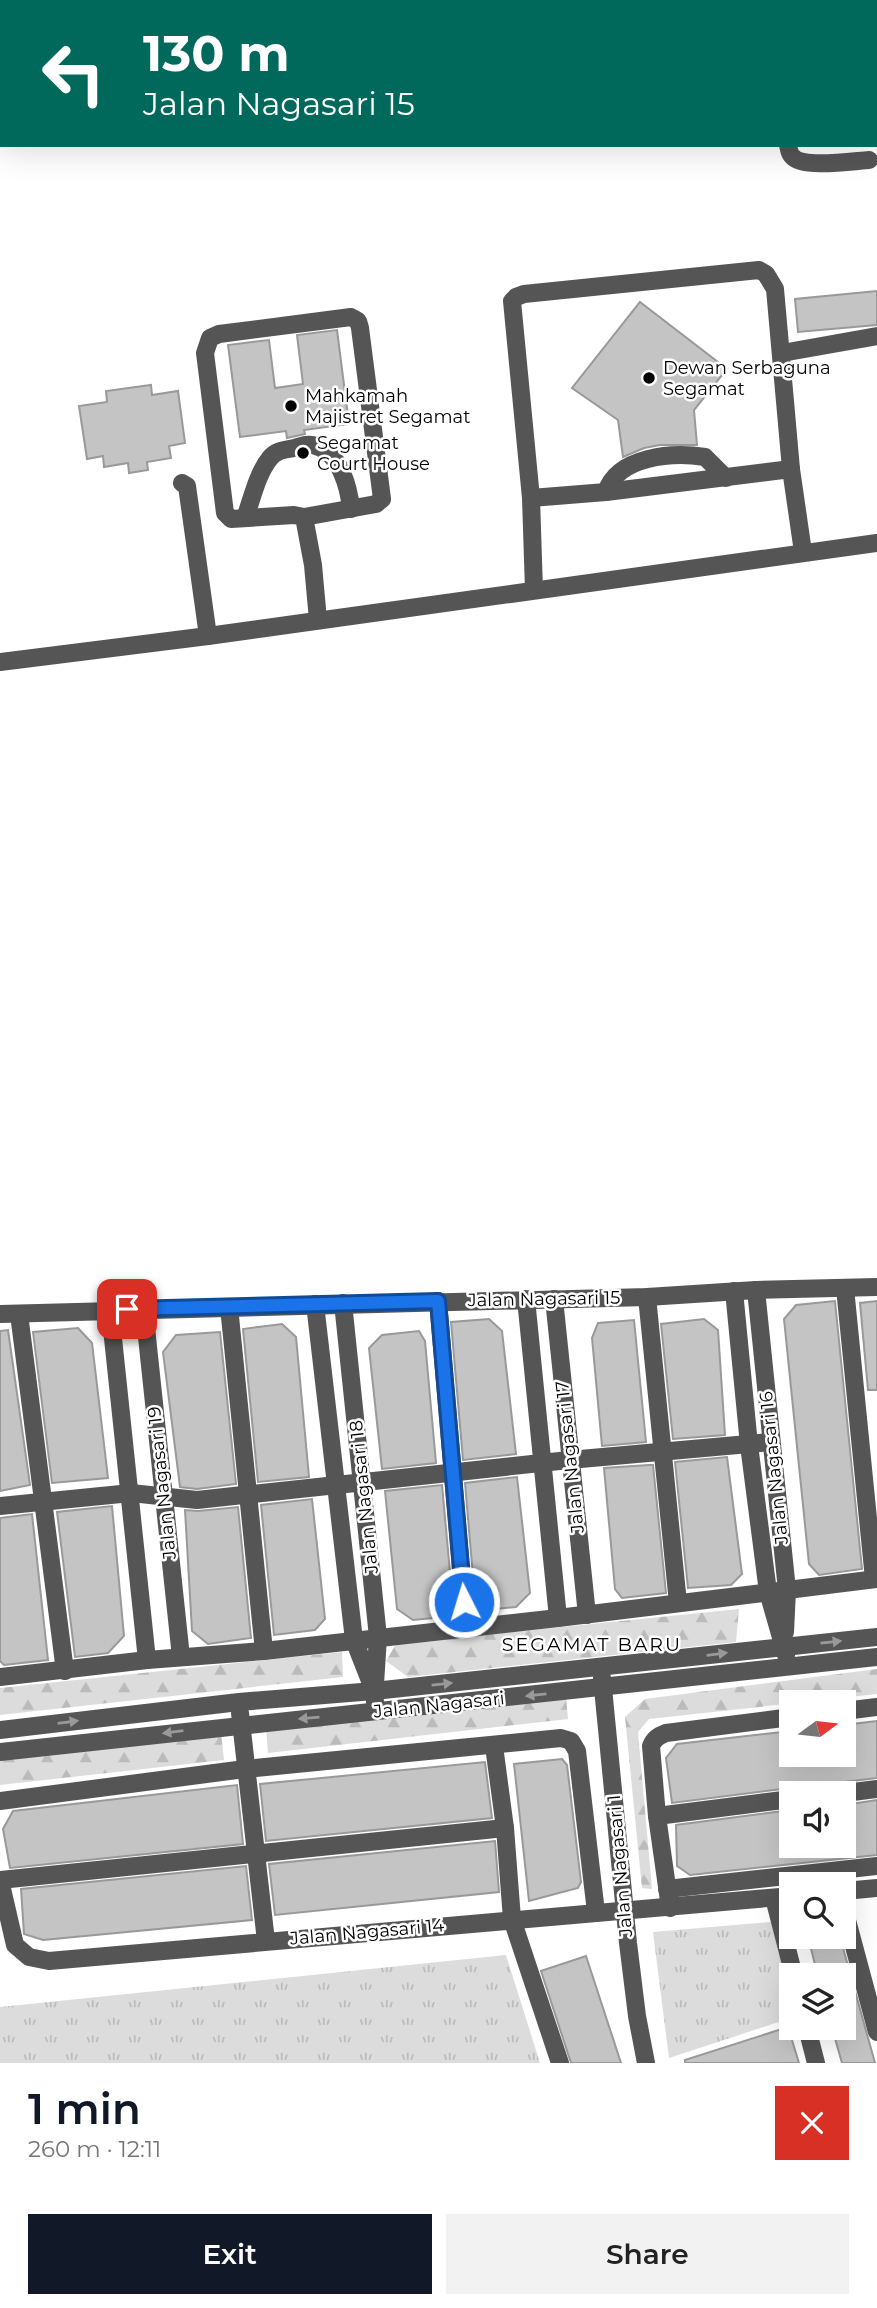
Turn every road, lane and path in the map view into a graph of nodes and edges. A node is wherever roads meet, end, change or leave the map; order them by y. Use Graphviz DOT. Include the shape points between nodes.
graph roads {
  1 [pos="788,147"];
  2 [pos="869,160"];
  3 [pos="877,336"];
  4 [pos="782,353"];
  5 [pos="792,469"];
  6 [pos="726,478"];
  7 [pos="182,483"];
  8 [pos="606,492"];
  9 [pos="531,498"];
  10 [pos="351,509"];
  11 [pos="304,517"];
  12 [pos="245,518"];
  13 [pos="877,542"];
  14 [pos="803,552"];
  15 [pos="534,590"];
  16 [pos="318,620"];
  17 [pos="208,636"];
  18 [pos="0,662"];
  19 [pos="877,1287"];
  20 [pos="845,1288"];
  21 [pos="756,1290"];
  22 [pos="734,1291"];
  23 [pos="647,1297"];
  24 [pos="526,1299"];
  25 [pos="554,1299"];
  26 [pos="438,1301"];
  27 [pos="343,1303"];
  28 [pos="315,1304"];
  29 [pos="229,1307"];
  30 [pos="144,1309"];
  31 [pos="110,1310"];
  32 [pos="0,1314"];
  33 [pos="19,1314"];
  34 [pos="771,1442"];
  35 [pos="749,1445"];
  36 [pos="662,1453"];
  37 [pos="569,1460"];
  38 [pos="542,1464"];
  39 [pos="453,1474"];
  40 [pos="363,1483"];
  41 [pos="335,1486"];
  42 [pos="131,1493"];
  43 [pos="248,1494"];
  44 [pos="164,1496"];
  45 [pos="43,1500"];
  46 [pos="0,1506"];
  47 [pos="876,1579"];
  48 [pos="787,1590"];
  49 [pos="768,1592"];
  50 [pos="678,1603"];
  51 [pos="587,1615"];
  52 [pos="558,1618"];
  53 [pos="466,1628"];
  54 [pos="379,1637"];
  55 [pos="877,1637"];
  56 [pos="355,1640"];
  57 [pos="785,1646"];
  58 [pos="264,1651"];
  59 [pos="181,1657"];
  60 [pos="877,1657"];
  61 [pos="148,1660"];
  62 [pos="787,1666"];
  63 [pos="601,1667"];
  64 [pos="65,1671"];
  65 [pos="1,1677"];
  66 [pos="604,1687"];
  67 [pos="374,1691"];
  68 [pos="239,1702"];
  69 [pos="877,1707"];
  70 [pos="856,1710"];
  71 [pos="377,1712"];
  72 [pos="779,1719"];
  73 [pos="241,1724"];
  74 [pos="0,1730"];
  75 [pos="494,1746"];
  76 [pos="0,1752"];
  77 [pos="245,1769"];
  78 [pos="877,1789"];
  79 [pos="856,1792"];
  80 [pos="0,1801"];
  81 [pos="779,1801"];
  82 [pos="657,1816"];
  83 [pos="505,1828"];
  84 [pos="255,1854"];
  85 [pos="877,1866"];
  86 [pos="0,1880"];
  87 [pos="877,1888"];
  88 [pos="667,1889"];
  89 [pos="856,1890"];
  90 [pos="779,1897"];
  91 [pos="670,1908"];
  92 [pos="625,1909"];
  93 [pos="596,1912"];
  94 [pos="512,1919"];
  95 [pos="266,1941"];
  96 [pos="855,1949"];
  97 [pos="877,2032"];
  98 [pos="810,2040"];
  99 [pos="560,2063"];
  100 [pos="646,2063"];
  101 [pos="816,2063"];
  1 -- 2 [label="street" via="790,155 808,162"];
  3 -- 4 [label="street"];
  4 -- 5 [label="street"];
  4 -- 9 [label="street" via="775,289 759,270 516,297 512,301"];
  5 -- 6 [label="street"];
  5 -- 14 [label="street"];
  6 -- 8 [label="street"];
  6 -- 8 [label="street" via="705,457 672,456 627,467"];
  7 -- 17 [label="street" via="187,486"];
  8 -- 9 [label="street"];
  9 -- 15 [label="street"];
  10 -- 11 [label="street"];
  10 -- 12 [label="street" via="341,471 321,448 310,445 271,456"];
  10 -- 12 [label="street" via="376,504 382,494 360,328 351,317 219,334 207,343 224,509 231,519"];
  11 -- 12 [label="street"];
  11 -- 16 [label="street"];
  13 -- 14 [label="street"];
  14 -- 15 [label="street"];
  15 -- 16 [label="street"];
  16 -- 17 [label="street"];
  17 -- 18 [label="street"];
  19 -- 20 [label="street, Jalan Nagasari 15"];
  20 -- 21 [label="street, Jalan Nagasari 15"];
  20 -- 47 [label="street"];
  21 -- 22 [label="street, Jalan Nagasari 15"];
  21 -- 34 [label="street, Jalan Nagasari 16"];
  22 -- 23 [label="street, Jalan Nagasari 15"];
  22 -- 35 [label="street"];
  23 -- 25 [label="street, Jalan Nagasari 15"];
  23 -- 36 [label="street"];
  24 -- 25 [label="street, Jalan Nagasari 15"];
  24 -- 26 [label="street, Jalan Nagasari 15"];
  24 -- 38 [label="street"];
  25 -- 37 [label="street, Jalan Nagasari 17"];
  26 -- 27 [label="street, Jalan Nagasari 15"];
  26 -- 39 [label="street"];
  27 -- 28 [label="street, Jalan Nagasari 15"];
  27 -- 40 [label="street, Jalan Nagasari 18"];
  28 -- 29 [label="street, Jalan Nagasari 15"];
  28 -- 41 [label="street"];
  29 -- 30 [label="street, Jalan Nagasari 15"];
  29 -- 43 [label="street"];
  30 -- 31 [label="street, Jalan Nagasari 15"];
  30 -- 44 [label="street, Jalan Nagasari 19"];
  31 -- 33 [label="street, Jalan Nagasari 15"];
  31 -- 42 [label="street"];
  32 -- 33 [label="street, Jalan Nagasari 15"];
  33 -- 45 [label="street"];
  34 -- 35 [label="street"];
  34 -- 48 [label="street, Jalan Nagasari 16"];
  35 -- 36 [label="street"];
  35 -- 49 [label="street"];
  36 -- 37 [label="street"];
  36 -- 50 [label="street"];
  37 -- 38 [label="street"];
  37 -- 51 [label="street, Jalan Nagasari 17"];
  38 -- 39 [label="street"];
  38 -- 52 [label="street"];
  39 -- 40 [label="street"];
  39 -- 53 [label="street"];
  40 -- 41 [label="street"];
  40 -- 54 [label="street, Jalan Nagasari 18"];
  41 -- 43 [label="street"];
  41 -- 56 [label="street"];
  42 -- 44 [label="street"];
  42 -- 45 [label="street"];
  42 -- 61 [label="street"];
  43 -- 44 [label="street" via="197,1500"];
  43 -- 58 [label="street"];
  44 -- 59 [label="street, Jalan Nagasari 19"];
  45 -- 46 [label="street"];
  45 -- 64 [label="street"];
  47 -- 48 [label="street"];
  48 -- 49 [label="street"];
  48 -- 57 [label="street, Jalan Nagasari 16"];
  49 -- 50 [label="street"];
  49 -- 57 [label="street"];
  50 -- 51 [label="street"];
  51 -- 52 [label="street"];
  52 -- 53 [label="street"];
  53 -- 54 [label="street"];
  54 -- 56 [label="street"];
  54 -- 67 [label="street, Jalan Nagasari 18"];
  57 -- 55 [label="street, Jalan Nagasari, one-way"];
  56 -- 58 [label="street"];
  56 -- 67 [label="street"];
  57 -- 62 [label="street"];
  63 -- 57 [label="street, Jalan Nagasari, one-way"];
  58 -- 59 [label="street"];
  59 -- 61 [label="street"];
  60 -- 62 [label="street, Jalan Nagasari"];
  61 -- 64 [label="street"];
  62 -- 66 [label="street, Jalan Nagasari"];
  63 -- 66 [label="street, Jalan Nagasari 1"];
  67 -- 63 [label="street, Jalan Nagasari, one-way"];
  64 -- 65 [label="street"];
  66 -- 71 [label="street, Jalan Nagasari, one-way"];
  66 -- 92 [label="street, Jalan Nagasari 1"];
  67 -- 68 [label="street, Jalan Nagasari"];
  67 -- 71 [label="street"];
  68 -- 73 [label="street"];
  74 -- 68 [label="street, Jalan Nagasari, one-way"];
  69 -- 70 [label="street"];
  71 -- 73 [label="street, Jalan Nagasari, one-way"];
  72 -- 82 [label="street" via="658,1736 651,1746"];
  73 -- 76 [label="street, Jalan Nagasari, one-way"];
  73 -- 77 [label="street"];
  75 -- 77 [label="street"];
  75 -- 83 [label="street"];
  75 -- 93 [label="street, Jalan Nagasari 1" via="554,1738 571,1741 577,1751"];
  77 -- 80 [label="street"];
  77 -- 84 [label="street"];
  78 -- 79 [label="street"];
  81 -- 82 [label="street"];
  82 -- 88 [label="street"];
  83 -- 84 [label="street"];
  83 -- 94 [label="street"];
  84 -- 86 [label="street"];
  84 -- 95 [label="street"];
  85 -- 88 [label="street"];
  86 -- 95 [label="street, Jalan Nagasari 14" via="15,1945 37,1960"];
  87 -- 89 [label="street"];
  88 -- 91 [label="street"];
  90 -- 91 [label="street, Jalan Nagasari 14"];
  91 -- 92 [label="street, Jalan Nagasari 14"];
  92 -- 93 [label="street, Jalan Nagasari 14"];
  92 -- 100 [label="street, Jalan Nagasari 1"];
  93 -- 94 [label="street, Jalan Nagasari 14"];
  94 -- 95 [label="street, Jalan Nagasari 14"];
  94 -- 99 [label="street"];
  96 -- 97 [label="street"];
  98 -- 101 [label="street"];
}
